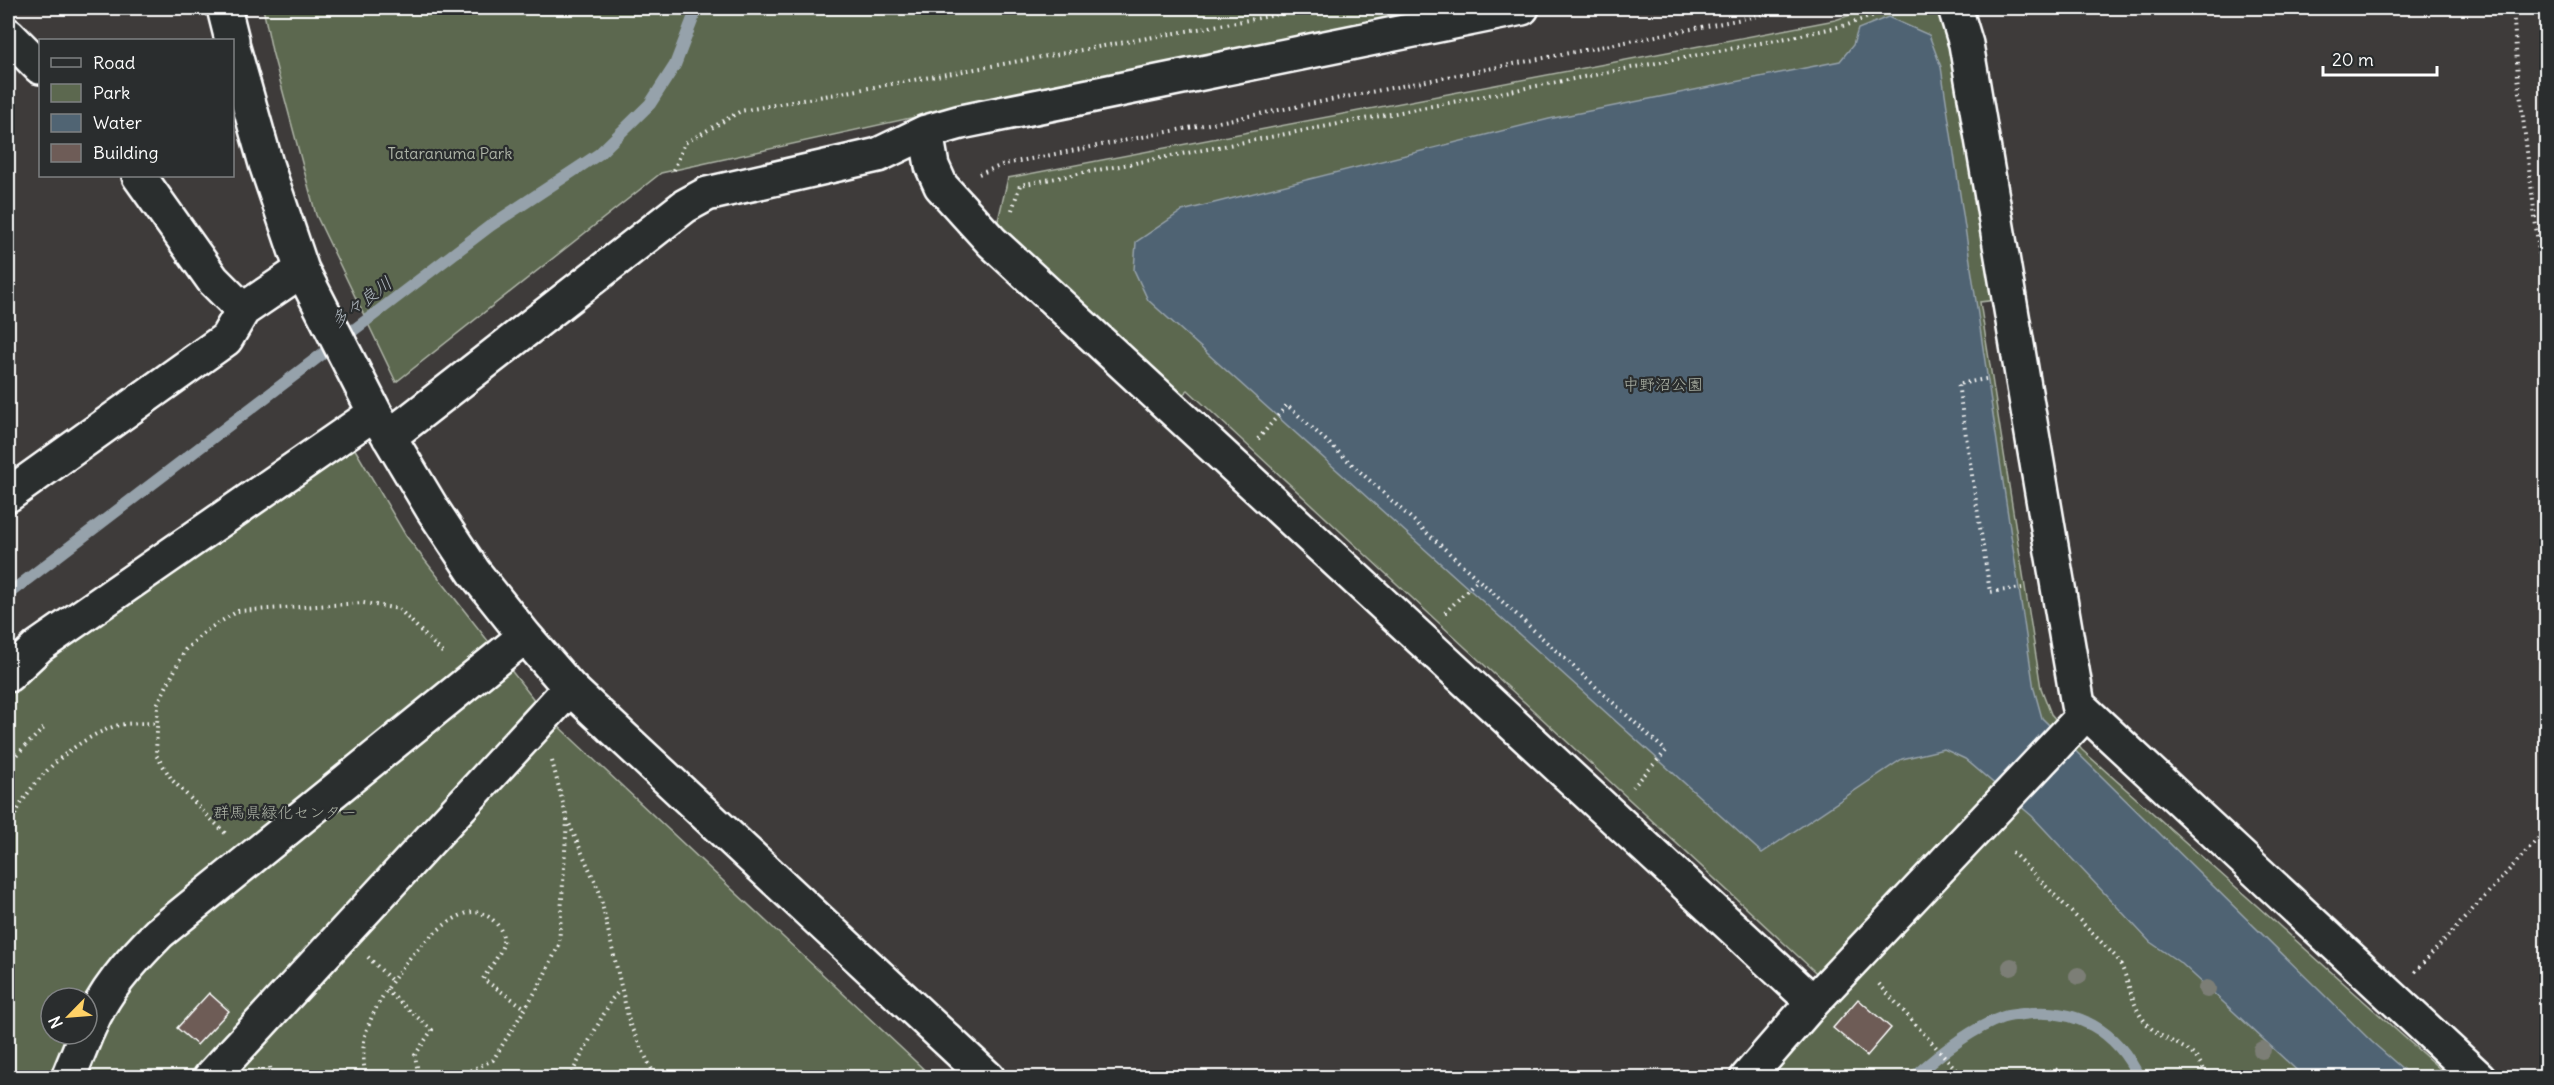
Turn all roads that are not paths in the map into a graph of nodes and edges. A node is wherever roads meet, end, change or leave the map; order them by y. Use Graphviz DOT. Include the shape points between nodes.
graph roads {
  1 [pos="224,8"];
  2 [pos="1522,8"];
  3 [pos="1955,8"];
  4 [pos="8,35"];
  5 [pos="231,39"];
  6 [pos="234,49"];
  7 [pos="39,67"];
  8 [pos="926,132"];
  9 [pos="140,177"];
  10 [pos="307,278"];
  11 [pos="243,310"];
  12 [pos="377,415"];
  13 [pos="8,495"];
  14 [pos="525,636"];
  15 [pos="8,675"];
  16 [pos="570,688"];
  17 [pos="2077,721"];
  18 [pos="1813,1002"];
  19 [pos="99,1005"];
  20 [pos="81,1046"];
  21 [pos="68,1077"];
  22 [pos="210,1077"];
  23 [pos="988,1077"];
  24 [pos="1747,1077"];
  25 [pos="2479,1077"];
  1 -- 5 [label="street"];
  2 -- 8 [label="street"];
  3 -- 17 [label="street" via="1966,44 2078,705"];
  4 -- 7 [label="street"];
  6 -- 10 [label="street" via="266,164"];
  8 -- 12 [label="street" via="878,155 707,194"];
  8 -- 18 [label="street" via="932,166 941,186 992,242"];
  9 -- 11 [label="street" via="213,280"];
  10 -- 11 [label="street"];
  10 -- 12 [label="street"];
  11 -- 13 [label="street" via="226,339"];
  12 -- 14 [label="street" via="474,572"];
  12 -- 15 [label="street" via="39,646"];
  14 -- 16 [label="street"];
  14 -- 19 [label="street" via="159,933 126,966"];
  16 -- 22 [label="street"];
  16 -- 23 [label="street"];
  17 -- 18 [label="street"];
  17 -- 25 [label="street"];
  18 -- 24 [label="street"];
  20 -- 21 [label="street"];
}
